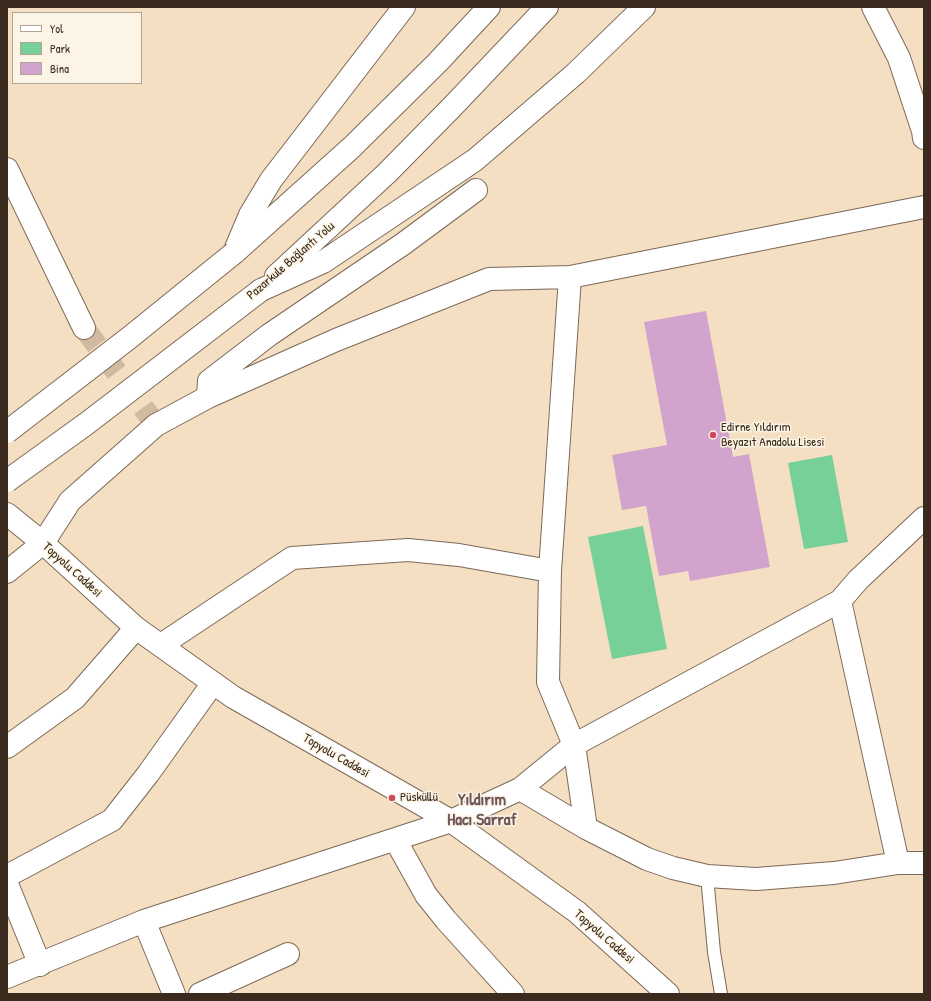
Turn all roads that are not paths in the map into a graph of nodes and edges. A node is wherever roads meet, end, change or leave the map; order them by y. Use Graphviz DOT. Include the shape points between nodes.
graph roads {
  1 [pos="404,7"];
  2 [pos="489,7"];
  3 [pos="547,7"];
  4 [pos="644,7"];
  5 [pos="872,7"];
  6 [pos="924,138"];
  7 [pos="7,169"];
  8 [pos="476,190"];
  9 [pos="924,207"];
  10 [pos="234,253"];
  11 [pos="570,277"];
  12 [pos="260,290"];
  13 [pos="84,328"];
  14 [pos="208,398"];
  15 [pos="7,432"];
  16 [pos="7,481"];
  17 [pos="7,514"];
  18 [pos="924,518"];
  19 [pos="43,542"];
  20 [pos="550,570"];
  21 [pos="7,572"];
  22 [pos="840,601"];
  23 [pos="136,628"];
  24 [pos="161,646"];
  25 [pos="213,683"];
  26 [pos="574,745"];
  27 [pos="7,747"];
  28 [pos="520,789"];
  29 [pos="452,822"];
  30 [pos="586,828"];
  31 [pos="396,841"];
  32 [pos="924,862"];
  33 [pos="898,864"];
  34 [pos="7,876"];
  35 [pos="707,876"];
  36 [pos="7,884"];
  37 [pos="144,921"];
  38 [pos="288,954"];
  39 [pos="40,964"];
  40 [pos="7,977"];
  41 [pos="203,993"];
  42 [pos="174,994"];
  43 [pos="513,994"];
  44 [pos="668,994"];
  45 [pos="721,994"];
  1 -- 10 [label="street" via="271,180 250,215"];
  2 -- 10 [label="street" via="438,62 352,147"];
  3 -- 12 [label="street, Pazarkule Bağlantı Yolu" via="387,173"];
  4 -- 12 [label="street" via="576,73 475,160 323,262"];
  5 -- 6 [label="street" via="899,58"];
  7 -- 13 [label="street"];
  8 -- 14 [label="street" via="403,244 269,335 210,380"];
  9 -- 11 [label="street"];
  10 -- 15 [label="street, bridge"];
  11 -- 14 [label="street" via="489,279 336,340"];
  11 -- 20 [label="street"];
  12 -- 16 [label="street, Pazarkule Bağlantı Yolu, bridge" via="86,424"];
  14 -- 19 [label="street" via="156,424 70,501"];
  17 -- 19 [label="street, Topyolu Caddesi"];
  18 -- 22 [label="street" via="858,580"];
  19 -- 21 [label="street"];
  19 -- 23 [label="street, Topyolu Caddesi"];
  20 -- 24 [label="street" via="459,555 408,550 292,558"];
  20 -- 26 [label="street" via="548,682"];
  22 -- 26 [label="street"];
  22 -- 33 [label="street"];
  23 -- 24 [label="street, Topyolu Caddesi"];
  23 -- 27 [label="street" via="75,698"];
  24 -- 25 [label="street, Topyolu Caddesi"];
  25 -- 29 [label="street, Topyolu Caddesi" via="232,697"];
  25 -- 34 [label="street" via="112,820"];
  26 -- 28 [label="street"];
  26 -- 30 [label="street"];
  28 -- 29 [label="street"];
  28 -- 30 [label="street"];
  29 -- 31 [label="street"];
  29 -- 44 [label="street, Topyolu Caddesi" via="577,912"];
  30 -- 35 [label="street" via="647,859"];
  31 -- 37 [label="street"];
  31 -- 43 [label="street" via="426,895"];
  32 -- 33 [label="street"];
  33 -- 35 [label="street" via="834,873 756,879"];
  35 -- 45 [label="lane" via="714,952"];
  36 -- 39 [label="street"];
  37 -- 39 [label="street"];
  37 -- 42 [label="street"];
  38 -- 41 [label="street"];
  39 -- 40 [label="street"];
}
